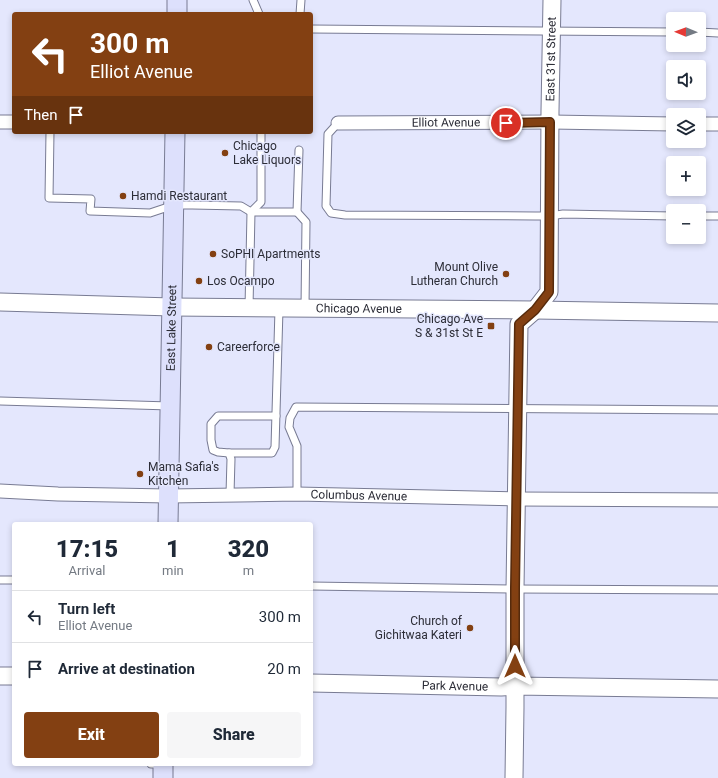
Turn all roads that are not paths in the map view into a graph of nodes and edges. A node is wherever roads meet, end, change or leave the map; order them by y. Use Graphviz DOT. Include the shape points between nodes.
graph roads {
  1 [pos="177,0"];
  2 [pos="253,0"];
  3 [pos="301,0"];
  4 [pos="552,0"];
  5 [pos="177,12"];
  6 [pos="258,12"];
  7 [pos="300,12"];
  8 [pos="313,29"];
  9 [pos="552,31"];
  10 [pos="666,32"];
  11 [pos="706,32"];
  12 [pos="718,33"];
  13 [pos="0,122"];
  14 [pos="12,122"];
  15 [pos="550,122"];
  16 [pos="338,124"];
  17 [pos="666,124"];
  18 [pos="706,124"];
  19 [pos="718,124"];
  20 [pos="50,134"];
  21 [pos="175,134"];
  22 [pos="261,134"];
  23 [pos="299,150"];
  24 [pos="174,205"];
  25 [pos="251,212"];
  26 [pos="298,212"];
  27 [pos="550,216"];
  28 [pos="666,216"];
  29 [pos="706,216"];
  30 [pos="718,216"];
  31 [pos="0,302"];
  32 [pos="172,307"];
  33 [pos="249,308"];
  34 [pos="279,308"];
  35 [pos="304,308"];
  36 [pos="535,310"];
  37 [pos="718,313"];
  38 [pos="0,401"];
  39 [pos="170,406"];
  40 [pos="518,409"];
  41 [pos="718,410"];
  42 [pos="276,416"];
  43 [pos="229,454"];
  44 [pos="0,492"];
  45 [pos="230,494"];
  46 [pos="296,494"];
  47 [pos="168,496"];
  48 [pos="516,499"];
  49 [pos="718,500"];
  50 [pos="168,522"];
  51 [pos="0,580"];
  52 [pos="12,580"];
  53 [pos="313,586"];
  54 [pos="515,588"];
  55 [pos="718,590"];
  56 [pos="0,676"];
  57 [pos="12,676"];
  58 [pos="313,683"];
  59 [pos="515,686"];
  60 [pos="718,689"];
  61 [pos="163,766"];
  62 [pos="163,778"];
  63 [pos="514,778"];
  1 -- 5 [label="main road"];
  2 -- 6 [label="lane"];
  3 -- 7 [label="lane"];
  4 -- 9 [label="street, East 31st Street"];
  8 -- 9 [label="lane"];
  9 -- 10 [label="lane"];
  9 -- 15 [label="street, East 31st Street"];
  11 -- 12 [label="lane"];
  13 -- 14 [label="street"];
  15 -- 16 [label="street, Elliot Avenue"];
  15 -- 17 [label="street, Elliot Avenue"];
  15 -- 27 [label="street, East 31st Street"];
  16 -- 27 [label="lane" via="328,134 326,206 331,213"];
  18 -- 19 [label="street"];
  20 -- 24 [label="lane" via="49,198 91,199 90,211 150,213"];
  21 -- 24 [label="main road, East Lake Street"];
  22 -- 25 [label="lane" via="261,202"];
  23 -- 26 [label="lane"];
  24 -- 25 [label="lane" via="241,206"];
  24 -- 32 [label="main road, East Lake Street"];
  25 -- 26 [label="lane"];
  25 -- 33 [label="lane"];
  26 -- 35 [label="lane" via="306,222"];
  27 -- 28 [label="lane"];
  27 -- 36 [label="street, East 31st Street" via="549,292"];
  29 -- 30 [label="lane"];
  31 -- 32 [label="street, Chicago Avenue"];
  32 -- 33 [label="street, Chicago Avenue"];
  32 -- 39 [label="main road, East Lake Street"];
  33 -- 34 [label="street, Chicago Avenue"];
  34 -- 35 [label="street, Chicago Avenue"];
  34 -- 42 [label="lane"];
  35 -- 36 [label="street, Chicago Avenue"];
  36 -- 37 [label="street, Chicago Avenue"];
  36 -- 40 [label="street, East 31st Street" via="519,324"];
  38 -- 39 [label="lane"];
  39 -- 47 [label="main road, East Lake Street"];
  40 -- 41 [label="lane"];
  40 -- 46 [label="lane" via="296,407 290,418 289,427 296,446"];
  40 -- 48 [label="street, East 31st Street"];
  42 -- 43 [label="lane" via="275,447 272,453"];
  42 -- 43 [label="lane" via="218,416 211,424 213,450"];
  43 -- 45 [label="lane"];
  44 -- 47 [label="street, Columbus Avenue"];
  45 -- 46 [label="street, Columbus Avenue"];
  45 -- 47 [label="street, Columbus Avenue"];
  46 -- 48 [label="street, Columbus Avenue"];
  47 -- 50 [label="main road, East Lake Street"];
  48 -- 49 [label="street, Columbus Avenue"];
  48 -- 54 [label="street, East 31st Street"];
  51 -- 52 [label="lane"];
  53 -- 54 [label="lane"];
  54 -- 55 [label="lane"];
  54 -- 59 [label="street, East 31st Street"];
  56 -- 57 [label="street"];
  58 -- 59 [label="street, Park Avenue"];
  59 -- 60 [label="street, Park Avenue"];
  59 -- 63 [label="street, East 31st Street"];
  61 -- 62 [label="main road"];
}
